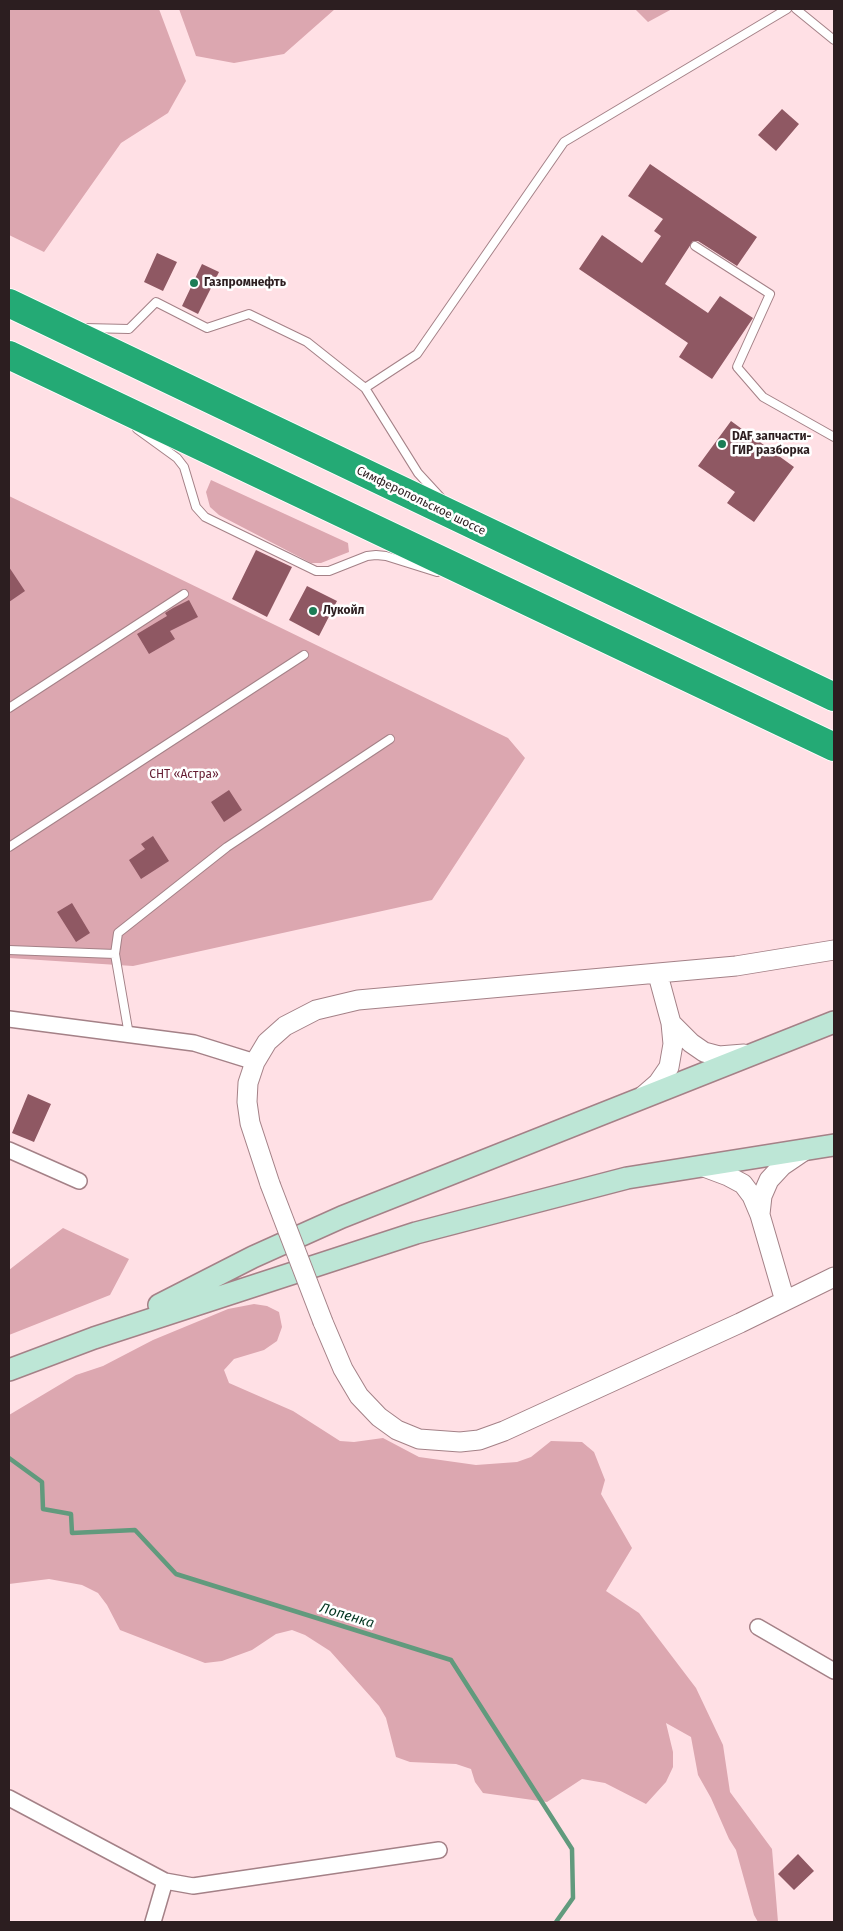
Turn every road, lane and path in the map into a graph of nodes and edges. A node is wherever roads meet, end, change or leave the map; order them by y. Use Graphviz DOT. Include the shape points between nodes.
graph roads {
  1 [pos="787,9"];
  2 [pos="796,9"];
  3 [pos="834,40"];
  4 [pos="695,246"];
  5 [pos="9,303"];
  6 [pos="60,327"];
  7 [pos="9,355"];
  8 [pos="365,388"];
  9 [pos="89,394"];
  10 [pos="834,437"];
  11 [pos="462,521"];
  12 [pos="446,574"];
  13 [pos="455,576"];
  14 [pos="493,584"];
  15 [pos="184,594"];
  16 [pos="304,655"];
  17 [pos="834,697"];
  18 [pos="9,708"];
  19 [pos="390,739"];
  20 [pos="834,747"];
  21 [pos="9,847"];
  22 [pos="9,950"];
  23 [pos="834,950"];
  24 [pos="115,954"];
  25 [pos="658,975"];
  26 [pos="9,1019"];
  27 [pos="834,1022"];
  28 [pos="671,1023"];
  29 [pos="129,1035"];
  30 [pos="755,1053"];
  31 [pos="255,1062"];
  32 [pos="638,1100"];
  33 [pos="834,1145"];
  34 [pos="808,1148"];
  35 [pos="9,1150"];
  36 [pos="704,1167"];
  37 [pos="80,1181"];
  38 [pos="760,1215"];
  39 [pos="834,1277"];
  40 [pos="785,1301"];
  41 [pos="94,1338"];
  42 [pos="9,1370"];
  43 [pos="758,1627"];
  44 [pos="834,1671"];
  45 [pos="9,1798"];
  46 [pos="439,1850"];
  47 [pos="165,1881"];
  48 [pos="153,1922"];
  1 -- 8 [label="lane" via="564,142 417,354"];
  2 -- 3 [label="lane"];
  4 -- 10 [label="lane" via="770,294 736,367 763,397"];
  5 -- 6 [label="highway, Симферопольское шоссе"];
  6 -- 8 [label="lane" via="129,329 156,302 207,328 249,314 307,342"];
  6 -- 11 [label="highway, Симферопольское шоссе"];
  7 -- 9 [label="highway"];
  8 -- 11 [label="lane" via="418,473"];
  9 -- 12 [label="lane" via="177,458 184,466 196,507 205,517 316,571 376,555"];
  9 -- 14 [label="highway"];
  11 -- 17 [label="highway, Симферопольское шоссе"];
  13 -- 14 [label="lane"];
  14 -- 20 [label="highway"];
  15 -- 18 [label="lane"];
  16 -- 21 [label="lane"];
  19 -- 24 [label="lane" via="219,853 118,933"];
  22 -- 24 [label="lane"];
  23 -- 25 [label="street"];
  24 -- 29 [label="lane"];
  25 -- 28 [label="street"];
  25 -- 31 [label="street" via="358,1000 316,1010 285,1026 267,1042"];
  26 -- 29 [label="street"];
  27 -- 30 [label="main road"];
  28 -- 30 [label="street" via="704,1052 719,1056"];
  28 -- 32 [label="street" via="673,1044 668,1066 658,1083"];
  29 -- 31 [label="street" via="194,1043"];
  30 -- 32 [label="main road"];
  31 -- 40 [label="street, bridge" via="248,1083 250,1123 323,1322 355,1389 379,1417 397,1430 419,1439 460,1442 504,1432"];
  32 -- 41 [label="main road" via="342,1217 253,1257"];
  33 -- 34 [label="main road"];
  34 -- 36 [label="main road"];
  34 -- 38 [label="street" via="782,1166 769,1180 762,1196"];
  35 -- 37 [label="street"];
  36 -- 38 [label="street" via="742,1184 752,1196"];
  36 -- 41 [label="main road" via="627,1178 416,1233"];
  38 -- 40 [label="street"];
  39 -- 40 [label="street"];
  41 -- 42 [label="main road"];
  43 -- 44 [label="street"];
  45 -- 47 [label="street"];
  46 -- 47 [label="street" via="288,1868 193,1886"];
  47 -- 48 [label="street"];
}
